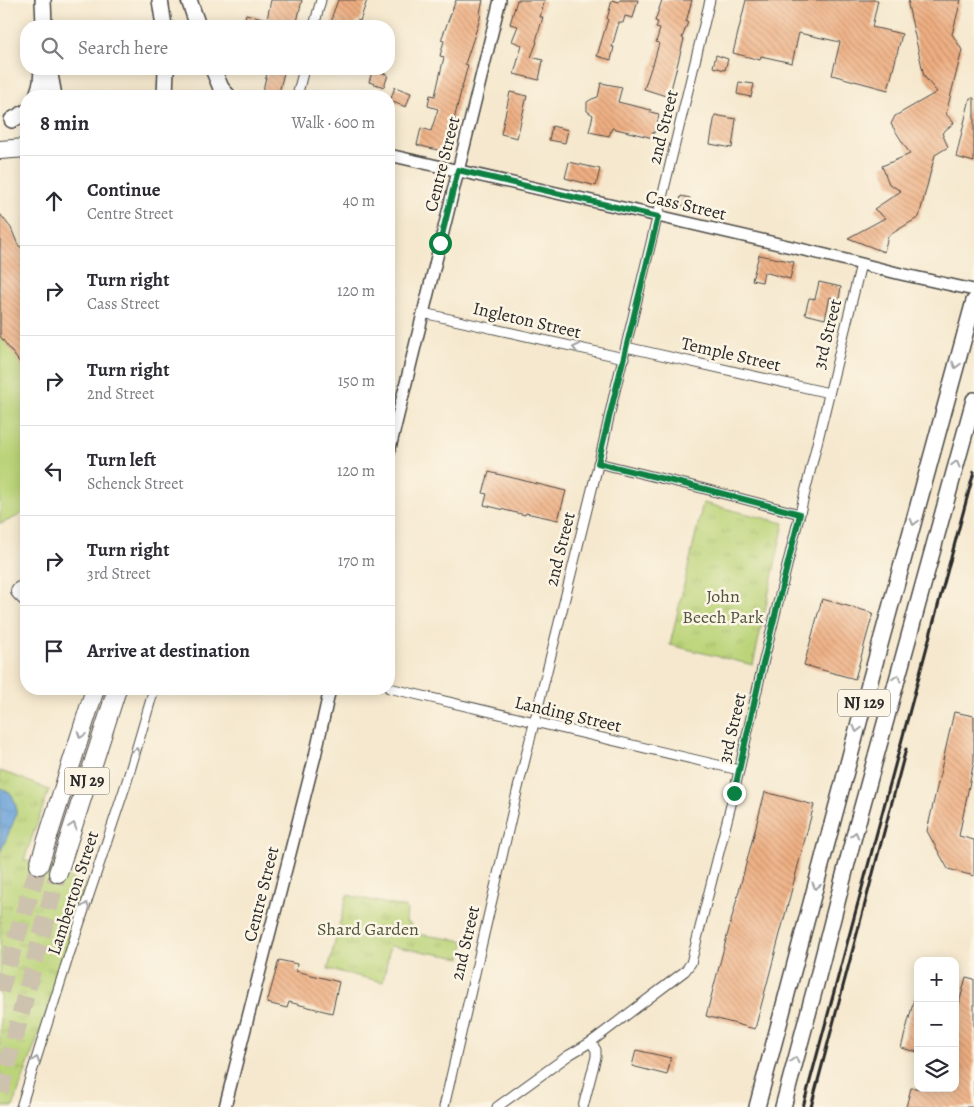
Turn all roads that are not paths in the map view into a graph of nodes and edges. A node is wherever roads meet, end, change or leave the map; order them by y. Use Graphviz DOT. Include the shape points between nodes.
graph roads {
  1 [pos="43,0"];
  2 [pos="160,0"];
  3 [pos="189,0"];
  4 [pos="196,0"];
  5 [pos="321,0"];
  6 [pos="500,0"];
  7 [pos="710,0"];
  8 [pos="44,20"];
  9 [pos="163,20"];
  10 [pos="196,20"];
  11 [pos="198,20"];
  12 [pos="316,20"];
  13 [pos="42,75"];
  14 [pos="50,75"];
  15 [pos="166,75"];
  16 [pos="216,75"];
  17 [pos="302,75"];
  18 [pos="39,90"];
  19 [pos="53,90"];
  20 [pos="165,90"];
  21 [pos="223,90"];
  22 [pos="299,90"];
  23 [pos="20,115"];
  24 [pos="12,120"];
  25 [pos="20,148"];
  26 [pos="0,150"];
  27 [pos="395,156"];
  28 [pos="458,170"];
  29 [pos="658,217"];
  30 [pos="861,264"];
  31 [pos="974,290"];
  32 [pos="974,301"];
  33 [pos="423,313"];
  34 [pos="626,347"];
  35 [pos="624,358"];
  36 [pos="829,393"];
  37 [pos="974,400"];
  38 [pos="395,427"];
  39 [pos="598,463"];
  40 [pos="800,514"];
  41 [pos="395,689"];
  42 [pos="93,695"];
  43 [pos="115,695"];
  44 [pos="152,695"];
  45 [pos="329,695"];
  46 [pos="535,723"];
  47 [pos="739,770"];
  48 [pos="40,865"];
  49 [pos="58,873"];
  50 [pos="591,1042"];
  51 [pos="22,1107"];
  52 [pos="225,1107"];
  53 [pos="444,1107"];
  54 [pos="497,1107"];
  55 [pos="584,1107"];
  56 [pos="757,1107"];
  57 [pos="783,1107"];
  1 -- 8 [label="highway"];
  2 -- 9 [label="highway"];
  3 -- 10 [label="highway"];
  4 -- 11 [label="highway"];
  5 -- 12 [label="street"];
  6 -- 28 [label="street, Centre Street"];
  7 -- 29 [label="street, 2nd Street"];
  13 -- 18 [label="highway"];
  14 -- 19 [label="highway"];
  15 -- 20 [label="highway"];
  16 -- 21 [label="highway"];
  17 -- 22 [label="street"];
  23 -- 24 [label="highway"];
  25 -- 26 [label="highway"];
  27 -- 28 [label="street, Cass Street"];
  28 -- 29 [label="street, Cass Street"];
  28 -- 33 [label="street, Centre Street"];
  29 -- 30 [label="street, Cass Street"];
  29 -- 34 [label="street, 2nd Street"];
  30 -- 31 [label="street, Cass Street"];
  30 -- 36 [label="street, 3rd Street"];
  32 -- 56 [label="highway, NJ 129, one-way"];
  35 -- 33 [label="street, Ingleton Street, one-way"];
  33 -- 38 [label="street, Centre Street"];
  34 -- 35 [label="street, 2nd Street"];
  34 -- 36 [label="street, Temple Street"];
  35 -- 39 [label="street, 2nd Street"];
  36 -- 40 [label="street, 3rd Street"];
  57 -- 37 [label="highway, NJ 129, one-way"];
  39 -- 40 [label="street"];
  39 -- 46 [label="street, 2nd Street"];
  40 -- 47 [label="street, 3rd Street"];
  41 -- 46 [label="street, Landing Street"];
  42 -- 48 [label="highway, NJ 29, one-way"];
  49 -- 43 [label="highway, NJ 29, one-way"];
  51 -- 44 [label="street, Lamberton Street, one-way"];
  45 -- 52 [label="street, Centre Street"];
  46 -- 47 [label="street, Landing Street"];
  46 -- 53 [label="street, 2nd Street"];
  47 -- 50 [label="street, 3rd Street" via="690,965"];
  50 -- 54 [label="street, 3rd Street"];
  50 -- 55 [label="street" via="596,1057"];
}
